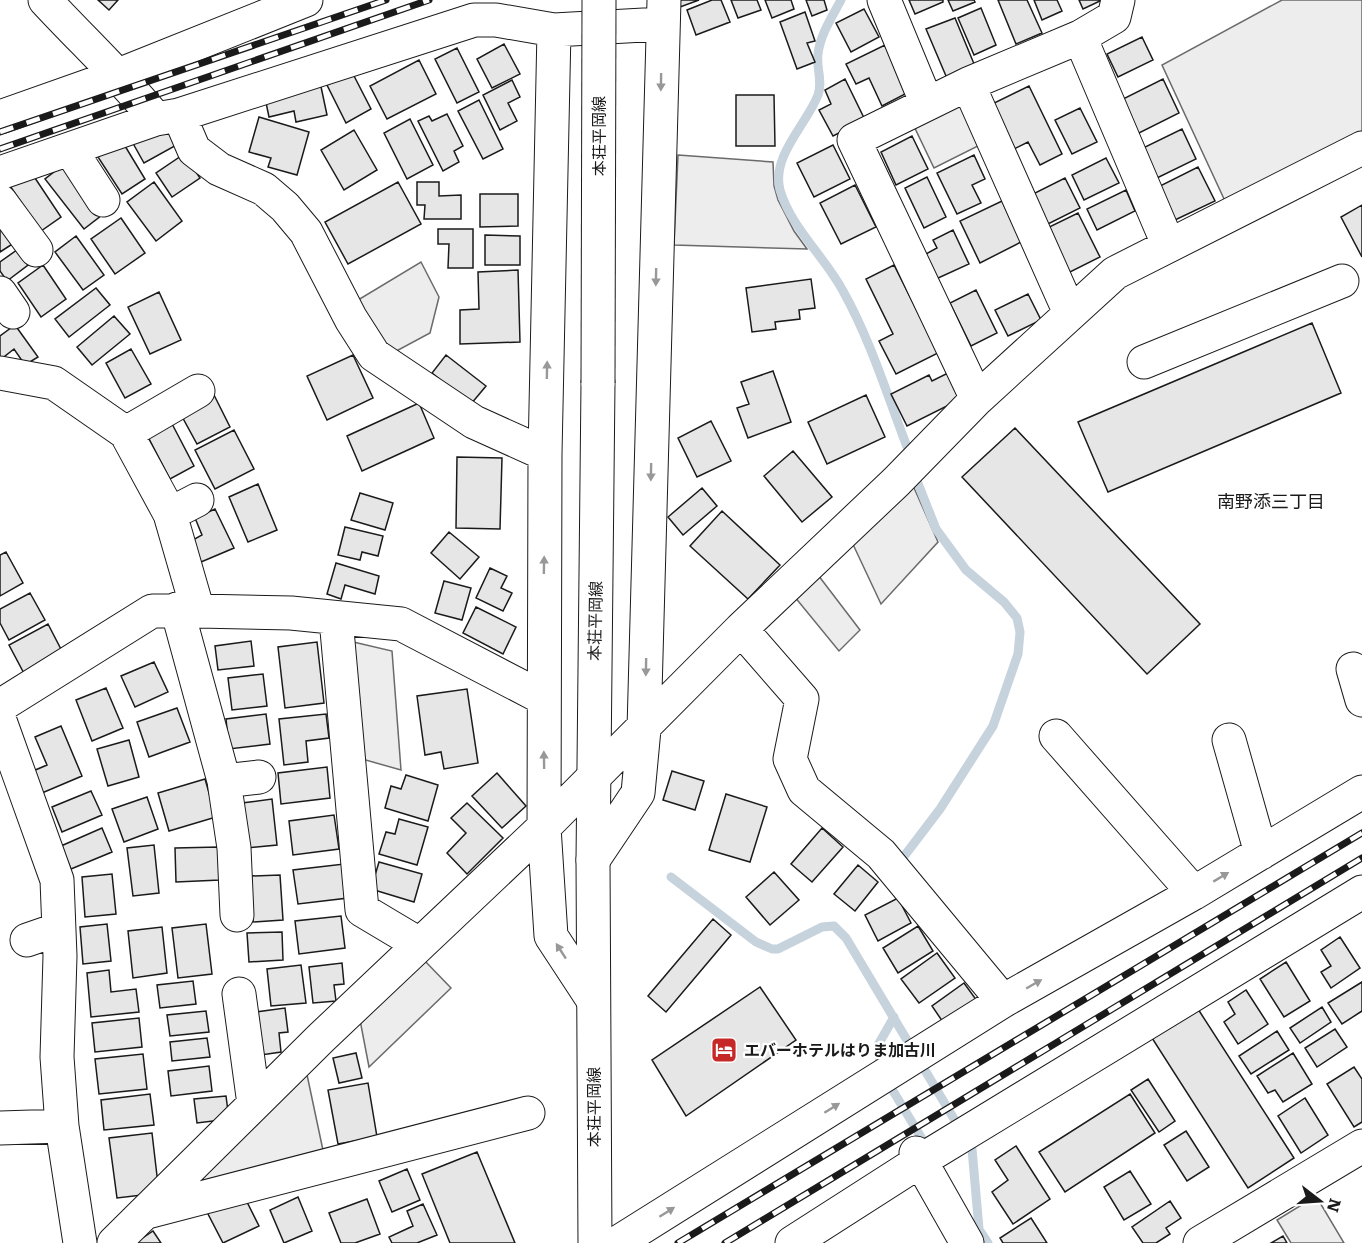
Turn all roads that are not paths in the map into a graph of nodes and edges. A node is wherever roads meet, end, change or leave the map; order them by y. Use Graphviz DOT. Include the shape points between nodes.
graph roads {
  1 [pos="45,0"];
  2 [pos="306,0"];
  3 [pos="599,0"];
  4 [pos="884,0"];
  5 [pos="1118,0"];
  6 [pos="663,12"];
  7 [pos="554,30"];
  8 [pos="1080,36"];
  9 [pos="116,76"];
  10 [pos="968,84"];
  11 [pos="927,104"];
  12 [pos="0,117"];
  13 [pos="168,117"];
  14 [pos="1362,148"];
  15 [pos="70,149"];
  16 [pos="0,173"];
  17 [pos="103,200"];
  18 [pos="0,201"];
  19 [pos="1168,244"];
  20 [pos="36,250"];
  21 [pos="1342,281"];
  22 [pos="1070,313"];
  23 [pos="1144,362"];
  24 [pos="0,373"];
  25 [pos="198,391"];
  26 [pos="977,399"];
  27 [pos="126,433"];
  28 [pos="546,454"];
  29 [pos="188,610"];
  30 [pos="336,619"];
  31 [pos="741,628"];
  32 [pos="1353,669"];
  33 [pos="543,698"];
  34 [pos="1362,700"];
  35 [pos="0,706"];
  36 [pos="0,721"];
  37 [pos="644,729"];
  38 [pos="1056,736"];
  39 [pos="1229,740"];
  40 [pos="259,777"];
  41 [pos="594,778"];
  42 [pos="224,781"];
  43 [pos="1362,792"];
  44 [pos="544,827"];
  45 [pos="1261,853"];
  46 [pos="593,860"];
  47 [pos="1362,892"];
  48 [pos="1194,893"];
  49 [pos="237,915"];
  50 [pos="59,929"];
  51 [pos="27,940"];
  52 [pos="419,944"];
  53 [pos="239,994"];
  54 [pos="593,1000"];
  55 [pos="1004,1001"];
  56 [pos="254,1104"];
  57 [pos="528,1113"];
  58 [pos="62,1126"];
  59 [pos="0,1128"];
  60 [pos="1362,1146"];
  61 [pos="918,1157"];
  62 [pos="147,1212"];
  63 [pos="80,1243"];
  64 [pos="114,1243"];
  65 [pos="595,1243"];
  66 [pos="617,1243"];
  67 [pos="792,1243"];
  68 [pos="967,1243"];
  69 [pos="1200,1243"];
  1 -- 9 [label="street"];
  2 -- 9 [label="street"];
  3 -- 41 [label="street, 本荘平岡線, bridge"];
  4 -- 11 [label="street"];
  5 -- 8 [label="street" via="1114,17"];
  6 -- 7 [label="street"];
  6 -- 37 [label="street, one-way"];
  7 -- 13 [label="street" via="474,20"];
  28 -- 7 [label="street, one-way"];
  8 -- 10 [label="street"];
  8 -- 19 [label="street"];
  9 -- 12 [label="street"];
  9 -- 13 [label="street"];
  10 -- 11 [label="street"];
  10 -- 22 [label="street"];
  11 -- 26 [label="street" via="854,140"];
  13 -- 15 [label="street"];
  13 -- 28 [label="street" via="194,150 219,169 264,189 285,207 306,232 374,355 474,422"];
  14 -- 19 [label="street"];
  15 -- 16 [label="street"];
  15 -- 17 [label="street"];
  18 -- 20 [label="street"];
  19 -- 22 [label="street" via="1115,273"];
  21 -- 23 [label="street"];
  22 -- 26 [label="street"];
  24 -- 27 [label="street" via="54,383"];
  25 -- 27 [label="street"];
  26 -- 31 [label="street"];
  27 -- 29 [label="street" via="183,507"];
  33 -- 28 [label="street, one-way"];
  29 -- 30 [label="street"];
  29 -- 35 [label="street" via="152,611"];
  29 -- 42 [label="street"];
  30 -- 33 [label="street" via="400,624"];
  30 -- 52 [label="street" via="363,910"];
  31 -- 37 [label="street"];
  31 -- 55 [label="street" via="802,699 790,759 804,790 881,854"];
  32 -- 34 [label="street"];
  44 -- 33 [label="street, one-way"];
  36 -- 50 [label="street" via="57,880"];
  37 -- 41 [label="street"];
  37 -- 46 [label="street" via="639,794"];
  38 -- 48 [label="street"];
  39 -- 45 [label="street"];
  40 -- 42 [label="street"];
  41 -- 44 [label="street"];
  41 -- 46 [label="street, 本荘平岡線"];
  42 -- 49 [label="street" via="234,848"];
  43 -- 45 [label="street"];
  44 -- 52 [label="street"];
  54 -- 44 [label="street, one-way" via="551,936"];
  48 -- 45 [label="street, one-way"];
  46 -- 54 [label="street, 本荘平岡線"];
  47 -- 61 [label="street"];
  55 -- 48 [label="street, one-way"];
  50 -- 51 [label="street"];
  50 -- 58 [label="street" via="57,1057"];
  52 -- 56 [label="street"];
  53 -- 56 [label="street"];
  54 -- 65 [label="street, 本荘平岡線"];
  66 -- 55 [label="street, one-way"];
  56 -- 62 [label="street"];
  57 -- 62 [label="street"];
  58 -- 59 [label="street"];
  58 -- 63 [label="street"];
  60 -- 69 [label="street"];
  61 -- 67 [label="street"];
  61 -- 68 [label="street"];
  62 -- 64 [label="street"];
}
